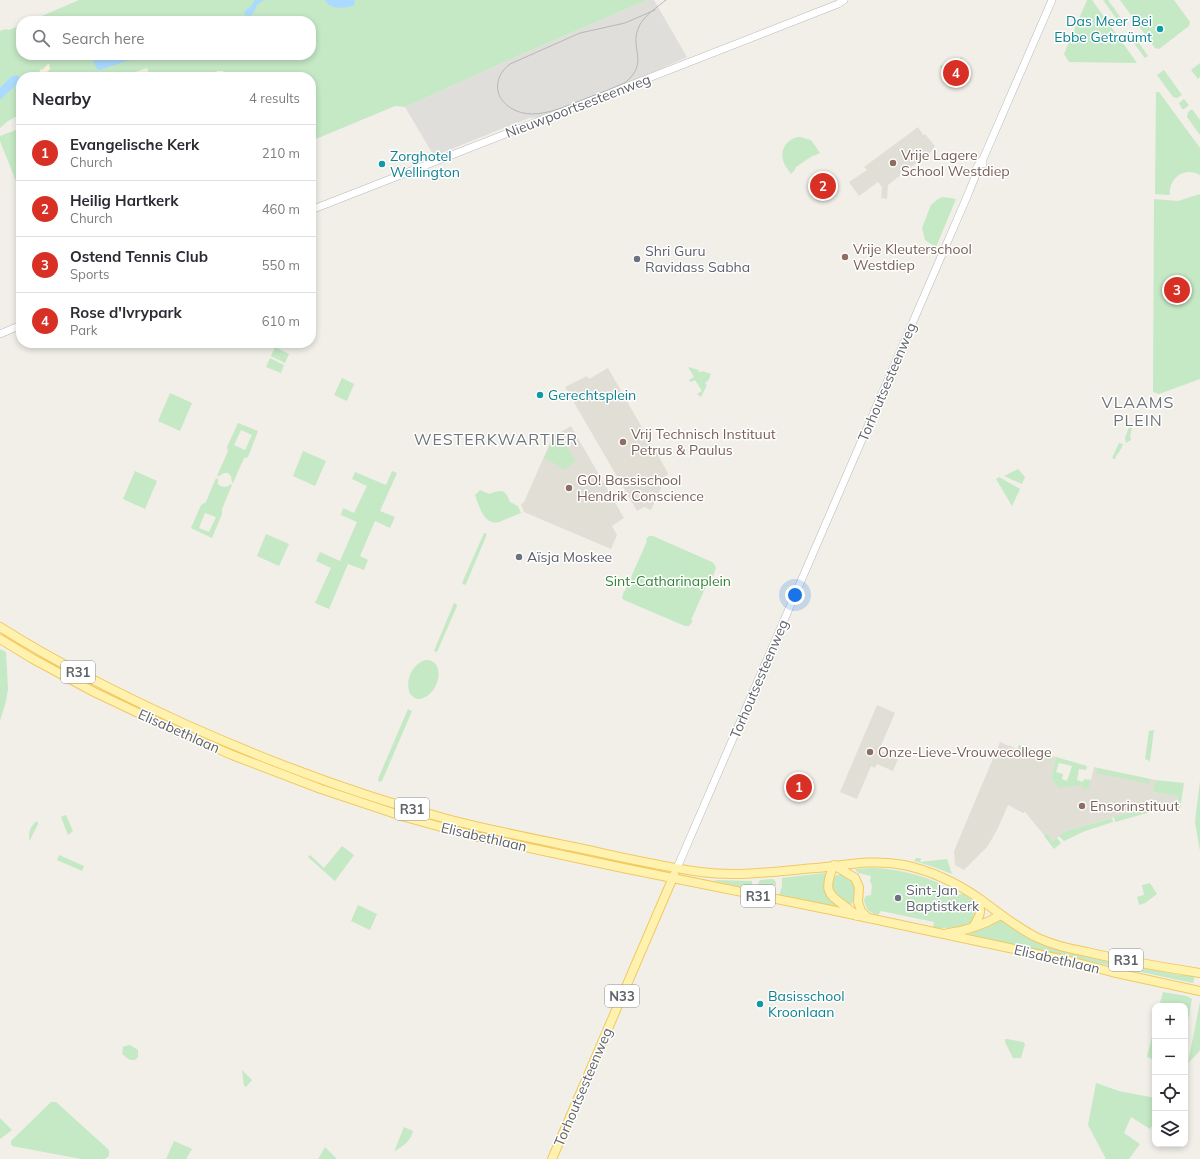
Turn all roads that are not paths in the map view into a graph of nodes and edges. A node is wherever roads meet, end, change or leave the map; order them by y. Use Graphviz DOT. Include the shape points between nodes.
graph roads {
  1 [pos="844,0"];
  2 [pos="1052,0"];
  3 [pos="316,208"];
  4 [pos="16,327"];
  5 [pos="0,334"];
  6 [pos="0,627"];
  7 [pos="0,639"];
  8 [pos="159,712"];
  9 [pos="155,721"];
  10 [pos="373,797"];
  11 [pos="370,806"];
  12 [pos="517,835"];
  13 [pos="513,844"];
  14 [pos="594,851"];
  15 [pos="590,861"];
  16 [pos="834,865"];
  17 [pos="677,868"];
  18 [pos="672,879"];
  19 [pos="977,897"];
  20 [pos="1001,915"];
  21 [pos="857,916"];
  22 [pos="868,918"];
  23 [pos="973,927"];
  24 [pos="937,933"];
  25 [pos="1200,973"];
  26 [pos="1200,991"];
  27 [pos="552,1159"];
  1 -- 3 [label="street, Nieuwpoortsesteenweg" via="708,56"];
  2 -- 17 [label="street, Torhoutsesteenweg" via="983,159 979,175 975,177"];
  4 -- 5 [label="street"];
  6 -- 8 [label="main road, Elisabethlaan / R31" via="91,679"];
  7 -- 9 [label="main road, Elisabethlaan / R31" via="59,673"];
  8 -- 9 [label="main road"];
  8 -- 10 [label="main road, Elisabethlaan / R31" via="286,766"];
  9 -- 11 [label="main road, Elisabethlaan / R31" via="274,772"];
  10 -- 11 [label="main road"];
  10 -- 12 [label="main road, Elisabethlaan / R31" via="452,820"];
  11 -- 13 [label="main road, Elisabethlaan / R31" via="424,823"];
  12 -- 13 [label="main road"];
  12 -- 14 [label="main road, Elisabethlaan / R31"];
  13 -- 15 [label="main road, Elisabethlaan / R31"];
  14 -- 15 [label="main road"];
  14 -- 17 [label="main road, Elisabethlaan / R31"];
  15 -- 18 [label="main road, Elisabethlaan / R31"];
  16 -- 17 [label="main road, Elisabethlaan / R31" via="732,874"];
  16 -- 19 [label="main road, Elisabethlaan / R31" via="872,862 908,866 941,877"];
  16 -- 21 [label="main road" via="827,884 830,894"];
  16 -- 22 [label="main road" via="855,878 859,887 858,902 861,911"];
  17 -- 18 [label="main road, Torhoutsesteenweg / N33"];
  18 -- 21 [label="main road, Elisabethlaan / R31"];
  18 -- 27 [label="main road, Torhoutsesteenweg / N33"];
  19 -- 20 [label="main road, Elisabethlaan / R31"];
  19 -- 23 [label="main road" via="980,915"];
  20 -- 23 [label="main road, Elisabethlaan / R31"];
  20 -- 25 [label="main road, Elisabethlaan / R31" via="1020,928 1053,944"];
  21 -- 22 [label="main road, Elisabethlaan / R31"];
  22 -- 24 [label="main road, Elisabethlaan / R31"];
  23 -- 24 [label="main road, Elisabethlaan / R31" via="962,931"];
  24 -- 26 [label="main road, Elisabethlaan / R31"];
}
